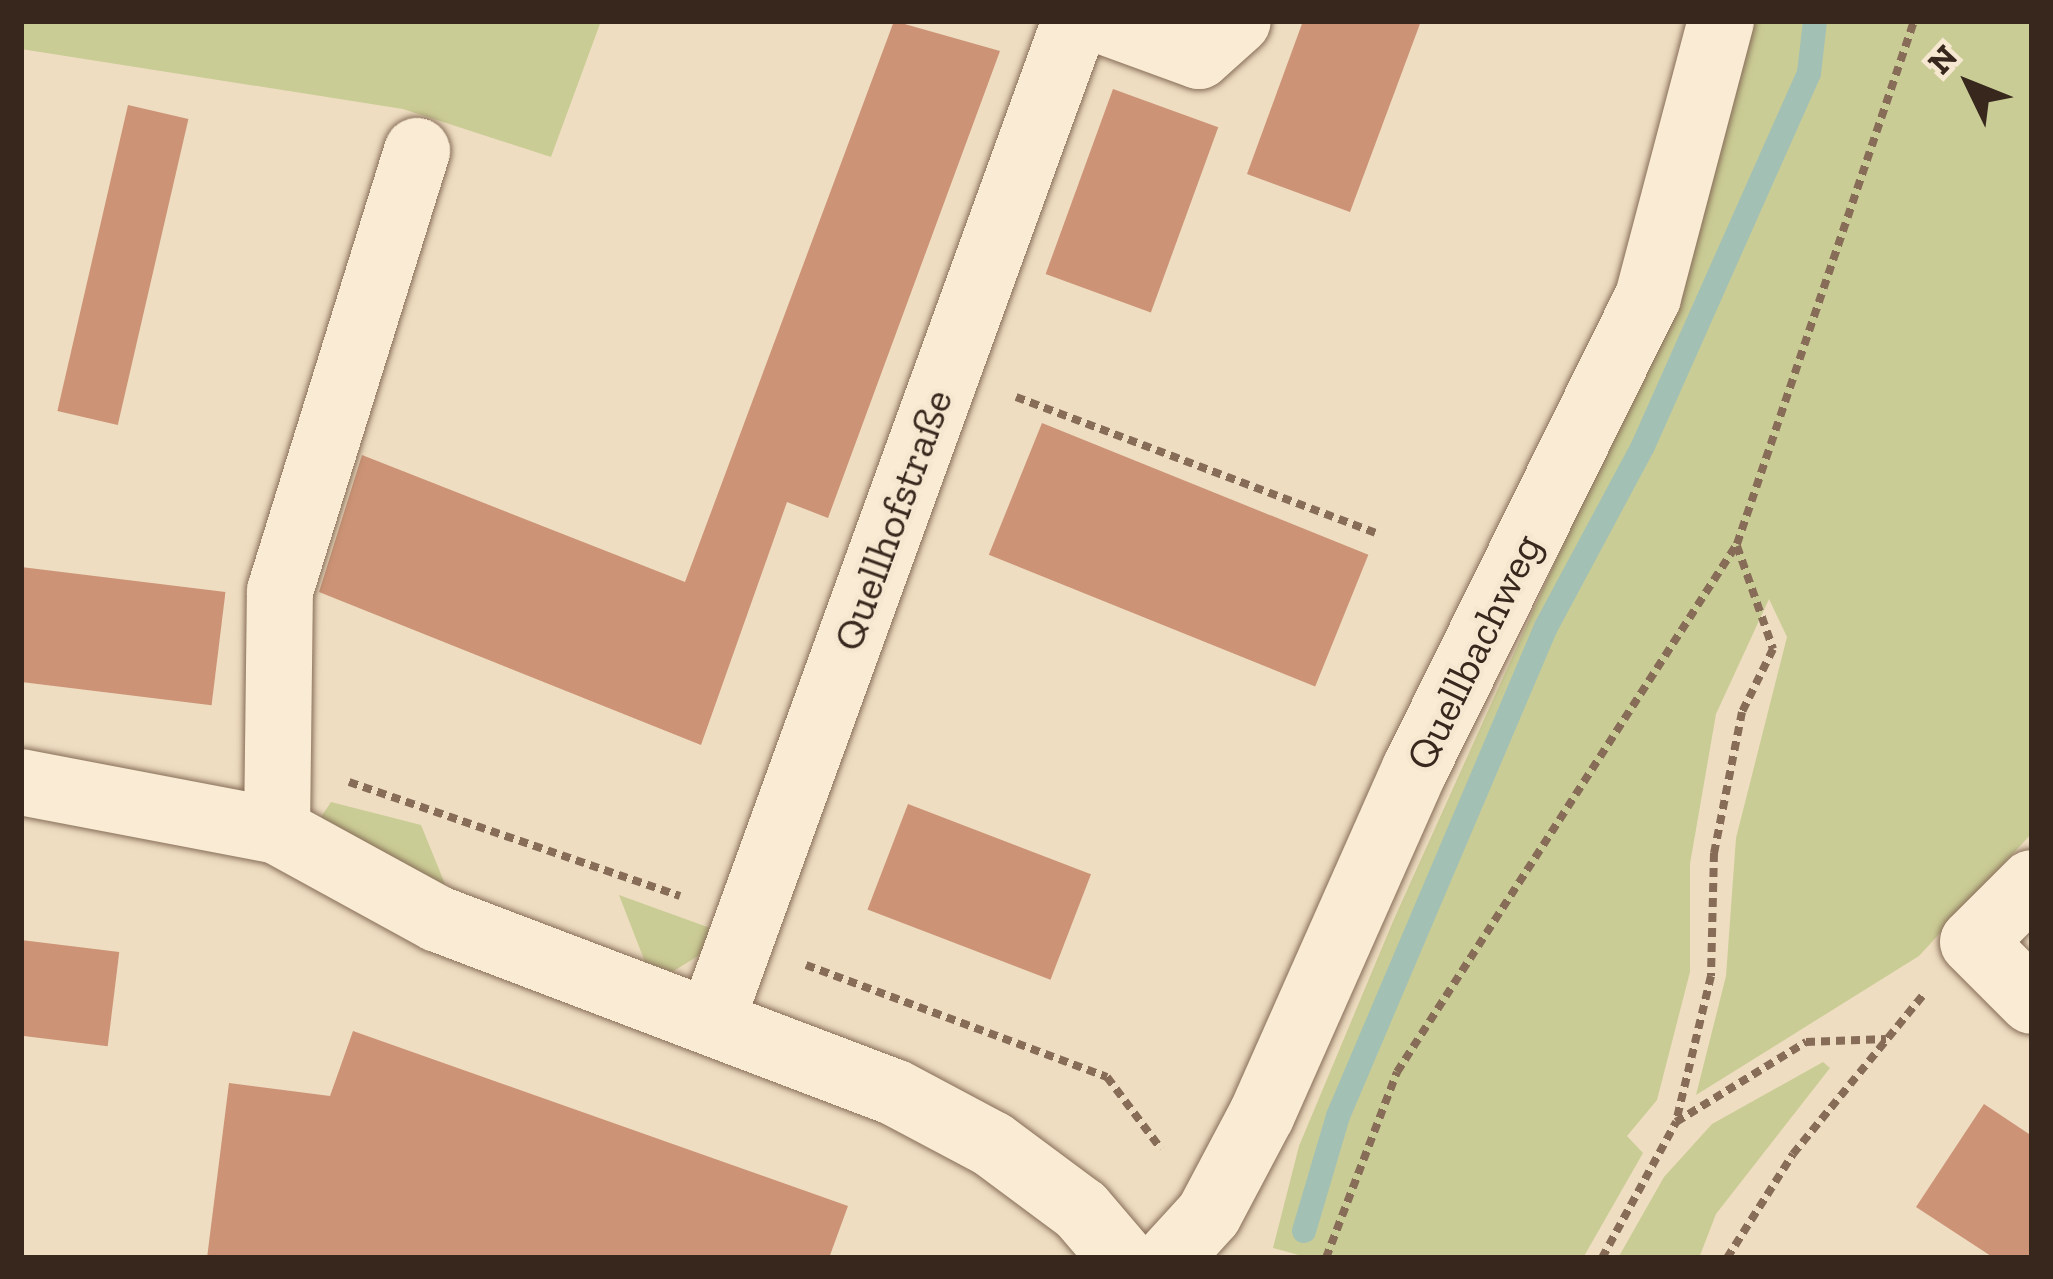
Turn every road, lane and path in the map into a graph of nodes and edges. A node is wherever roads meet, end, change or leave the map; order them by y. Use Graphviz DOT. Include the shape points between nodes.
graph roads {
  1 [pos="1075,21"];
  2 [pos="1103,21"];
  3 [pos="1238,21"];
  4 [pos="1721,21"];
  5 [pos="1914,21"];
  6 [pos="417,151"];
  7 [pos="998,391"];
  8 [pos="1375,533"];
  9 [pos="1737,544"];
  10 [pos="21,782"];
  11 [pos="277,832"];
  12 [pos="2032,883"];
  13 [pos="2032,1001"];
  14 [pos="712,1018"];
  15 [pos="1676,1122"];
  16 [pos="1122,1258"];
  17 [pos="1169,1258"];
  18 [pos="1326,1258"];
  19 [pos="1602,1258"];
  20 [pos="1727,1258"];
  1 -- 14 [label="street, Quellhofstraße"];
  2 -- 3 [label="street" via="1199,56"];
  4 -- 17 [label="street, Quellbachweg" via="1648,297 1415,769 1262,1114 1209,1214"];
  5 -- 9 [label="path"];
  6 -- 11 [label="street" via="280,591"];
  7 -- 8 [label="path"];
  9 -- 15 [label="path" via="1773,649 1742,712 1714,854 1711,976"];
  9 -- 18 [label="path" via="1397,1072"];
  10 -- 11 [label="street"];
  11 -- 14 [label="street" via="438,919"];
  12 -- 13 [label="street" via="1973,942"];
  14 -- 16 [label="street" via="992,1144 1081,1210"];
  15 -- 19 [label="path"];
  15 -- 20 [label="path" via="1806,1042 1886,1040"];
}
